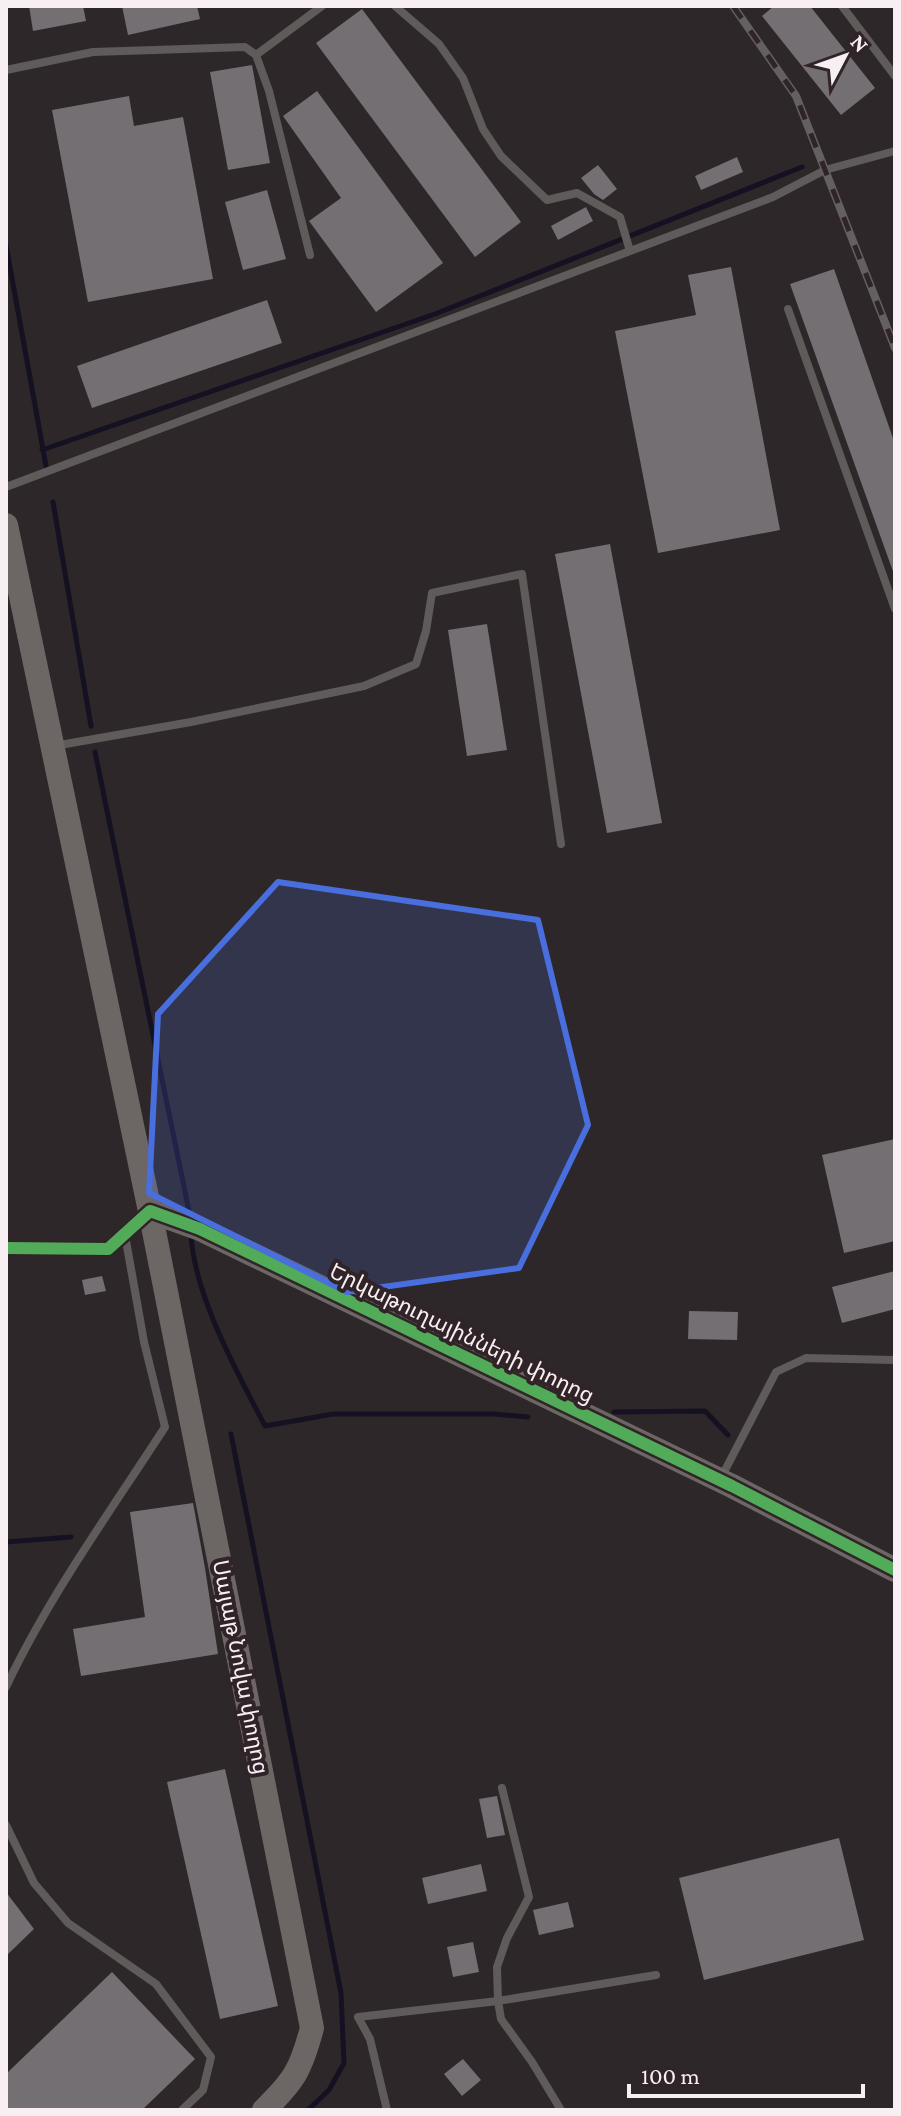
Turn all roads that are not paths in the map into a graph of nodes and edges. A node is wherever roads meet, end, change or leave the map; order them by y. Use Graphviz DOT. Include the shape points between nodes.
graph roads {
  1 [pos="322,6"];
  2 [pos="395,6"];
  3 [pos="842,6"];
  4 [pos="256,55"];
  5 [pos="6,70"];
  6 [pos="895,76"];
  7 [pos="895,151"];
  8 [pos="629,247"];
  9 [pos="310,255"];
  10 [pos="788,309"];
  11 [pos="6,487"];
  12 [pos="6,525"];
  13 [pos="895,609"];
  14 [pos="53,746"];
  15 [pos="561,844"];
  16 [pos="150,1211"];
  17 [pos="124,1234"];
  18 [pos="6,1248"];
  19 [pos="895,1360"];
  20 [pos="719,1480"];
  21 [pos="895,1570"];
  22 [pos="6,1687"];
  23 [pos="502,1788"];
  24 [pos="6,1825"];
  25 [pos="656,1975"];
  26 [pos="498,2001"];
  27 [pos="182,2110"];
  28 [pos="264,2110"];
  29 [pos="387,2110"];
  30 [pos="561,2110"];
  1 -- 4 [label="lane"];
  2 -- 8 [label="lane" via="439,44 463,78 483,129 501,156 547,200 577,193 620,217"];
  3 -- 6 [label="lane"];
  4 -- 5 [label="lane" via="245,47 93,52"];
  4 -- 9 [label="lane"];
  7 -- 8 [label="lane" via="825,170 773,197"];
  8 -- 11 [label="lane"];
  10 -- 13 [label="lane"];
  12 -- 14 [label="main road, Սայաթ Նովա փողոց"];
  14 -- 15 [label="lane" via="364,686 416,664 432,593 522,574"];
  14 -- 16 [label="main road, Սայաթ Նովա փողոց"];
  16 -- 17 [label="street"];
  16 -- 20 [label="main road, Երկաթուղայինների փողոց" via="200,1229"];
  16 -- 28 [label="main road, Սայաթ Նովա փողոց" via="312,2028 299,2070"];
  17 -- 18 [label="street" via="108,1249"];
  17 -- 22 [label="lane" via="165,1427 79,1559"];
  19 -- 20 [label="lane" via="806,1358 776,1372"];
  20 -- 21 [label="main road, Երկաթուղայինների փողոց"];
  23 -- 26 [label="lane" via="529,1897 497,1967"];
  24 -- 27 [label="lane" via="34,1883 68,1923 156,1984 211,2057 203,2090"];
  25 -- 26 [label="lane"];
  26 -- 29 [label="lane" via="358,2017 370,2039"];
  26 -- 30 [label="lane" via="501,2019"];
}
